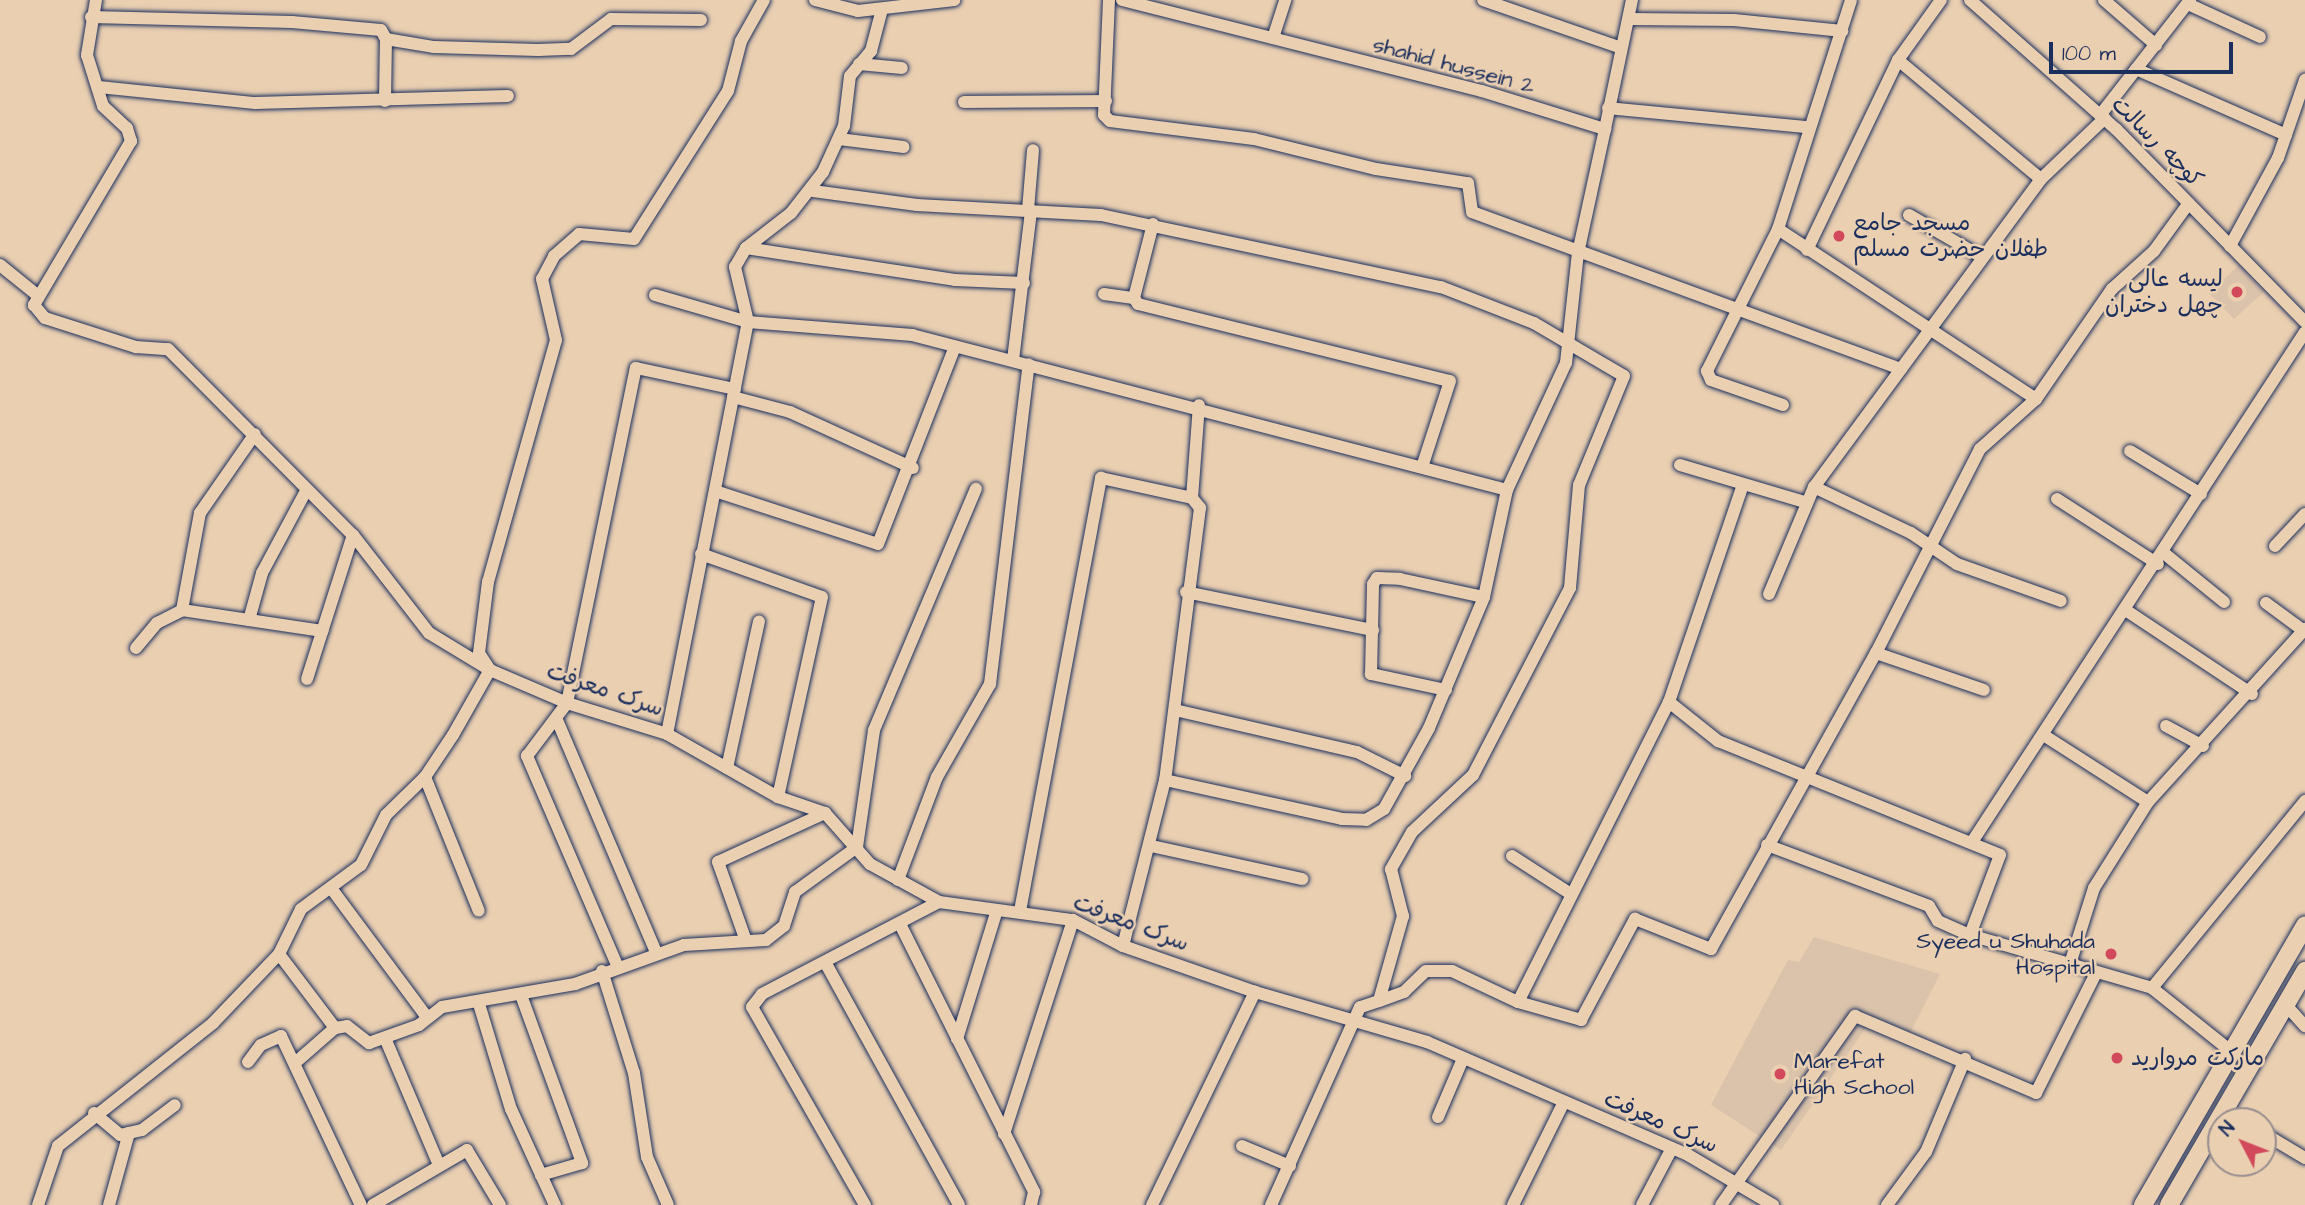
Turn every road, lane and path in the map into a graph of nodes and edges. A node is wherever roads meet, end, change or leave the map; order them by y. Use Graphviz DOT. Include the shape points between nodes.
graph roads {
  1 [pos="96,0"];
  2 [pos="764,0"];
  3 [pos="815,0"];
  4 [pos="954,0"];
  5 [pos="1109,0"];
  6 [pos="1122,0"];
  7 [pos="1285,0"];
  8 [pos="1483,0"];
  9 [pos="1632,0"];
  10 [pos="1851,0"];
  11 [pos="1941,0"];
  12 [pos="1970,0"];
  13 [pos="2104,0"];
  14 [pos="2189,2"];
  15 [pos="882,9"];
  16 [pos="91,17"];
  17 [pos="1629,19"];
  18 [pos="701,20"];
  19 [pos="1842,31"];
  20 [pos="2260,37"];
  21 [pos="1273,38"];
  22 [pos="386,39"];
  23 [pos="2156,46"];
  24 [pos="1619,47"];
  25 [pos="1898,60"];
  26 [pos="859,64"];
  27 [pos="902,68"];
  28 [pos="2136,69"];
  29 [pos="2305,80"];
  30 [pos="99,87"];
  31 [pos="508,96"];
  32 [pos="1106,100"];
  33 [pos="385,101"];
  34 [pos="964,102"];
  35 [pos="1608,108"];
  36 [pos="2103,116"];
  37 [pos="1807,127"];
  38 [pos="1605,130"];
  39 [pos="2286,135"];
  40 [pos="839,139"];
  41 [pos="904,147"];
  42 [pos="1033,150"];
  43 [pos="2040,179"];
  44 [pos="813,191"];
  45 [pos="2189,203"];
  46 [pos="1030,211"];
  47 [pos="1909,215"];
  48 [pos="1153,225"];
  49 [pos="1777,229"];
  50 [pos="2230,246"];
  51 [pos="746,248"];
  52 [pos="1807,250"];
  53 [pos="1578,253"];
  54 [pos="1980,256"];
  55 [pos="0,265"];
  56 [pos="1024,283"];
  57 [pos="1104,294"];
  58 [pos="37,295"];
  59 [pos="655,295"];
  60 [pos="1134,298"];
  61 [pos="1735,312"];
  62 [pos="748,322"];
  63 [pos="2305,322"];
  64 [pos="1928,326"];
  65 [pos="2305,332"];
  66 [pos="1565,343"];
  67 [pos="955,347"];
  68 [pos="1013,360"];
  69 [pos="1029,364"];
  70 [pos="1901,369"];
  71 [pos="734,393"];
  72 [pos="2036,399"];
  73 [pos="1199,405"];
  74 [pos="1783,405"];
  75 [pos="255,434"];
  76 [pos="2130,451"];
  77 [pos="1423,464"];
  78 [pos="1680,465"];
  79 [pos="913,468"];
  80 [pos="1743,485"];
  81 [pos="1814,487"];
  82 [pos="976,489"];
  83 [pos="1507,490"];
  84 [pos="306,491"];
  85 [pos="715,491"];
  86 [pos="2201,494"];
  87 [pos="1192,498"];
  88 [pos="2057,499"];
  89 [pos="1805,502"];
  90 [pos="2305,514"];
  91 [pos="353,535"];
  92 [pos="2274,547"];
  93 [pos="1931,550"];
  94 [pos="701,554"];
  95 [pos="2162,559"];
  96 [pos="1186,592"];
  97 [pos="1769,594"];
  98 [pos="1484,597"];
  99 [pos="2061,601"];
  100 [pos="2224,602"];
  101 [pos="2266,603"];
  102 [pos="182,610"];
  103 [pos="2127,611"];
  104 [pos="249,620"];
  105 [pos="759,621"];
  106 [pos="1373,630"];
  107 [pos="2304,630"];
  108 [pos="322,631"];
  109 [pos="136,648"];
  110 [pos="1876,653"];
  111 [pos="490,670"];
  112 [pos="307,679"];
  113 [pos="1446,690"];
  114 [pos="1984,690"];
  115 [pos="2252,694"];
  116 [pos="1669,702"];
  117 [pos="567,703"];
  118 [pos="1175,710"];
  119 [pos="557,720"];
  120 [pos="2166,726"];
  121 [pos="667,734"];
  122 [pos="2045,736"];
  123 [pos="2203,746"];
  124 [pos="727,768"];
  125 [pos="1405,776"];
  126 [pos="425,777"];
  127 [pos="1810,777"];
  128 [pos="1165,780"];
  129 [pos="778,797"];
  130 [pos="2305,801"];
  131 [pos="2148,802"];
  132 [pos="825,813"];
  133 [pos="1972,842"];
  134 [pos="1767,845"];
  135 [pos="1151,846"];
  136 [pos="858,847"];
  137 [pos="1512,856"];
  138 [pos="1302,879"];
  139 [pos="898,880"];
  140 [pos="331,888"];
  141 [pos="1571,894"];
  142 [pos="939,902"];
  143 [pos="479,911"];
  144 [pos="1020,911"];
  145 [pos="996,913"];
  146 [pos="1073,920"];
  147 [pos="900,924"];
  148 [pos="2305,926"];
  149 [pos="1970,935"];
  150 [pos="746,941"];
  151 [pos="1123,946"];
  152 [pos="656,952"];
  153 [pos="279,954"];
  154 [pos="825,962"];
  155 [pos="2070,964"];
  156 [pos="617,965"];
  157 [pos="602,971"];
  158 [pos="2305,971"];
  159 [pos="2096,973"];
  160 [pos="2152,988"];
  161 [pos="1255,992"];
  162 [pos="521,995"];
  163 [pos="1379,1001"];
  164 [pos="1518,1002"];
  165 [pos="479,1004"];
  166 [pos="2285,1004"];
  167 [pos="426,1016"];
  168 [pos="1355,1019"];
  169 [pos="2305,1026"];
  170 [pos="335,1028"];
  171 [pos="385,1038"];
  172 [pos="957,1039"];
  173 [pos="2232,1052"];
  174 [pos="1965,1059"];
  175 [pos="1462,1061"];
  176 [pos="248,1062"];
  177 [pos="296,1062"];
  178 [pos="1564,1102"];
  179 [pos="175,1105"];
  180 [pos="2226,1107"];
  181 [pos="94,1113"];
  182 [pos="1438,1117"];
  183 [pos="129,1133"];
  184 [pos="1004,1134"];
  185 [pos="2207,1140"];
  186 [pos="2277,1141"];
  187 [pos="1242,1146"];
  188 [pos="1672,1148"];
  189 [pos="2305,1158"];
  190 [pos="438,1163"];
  191 [pos="1290,1166"];
  192 [pos="541,1175"];
  193 [pos="1738,1182"];
  194 [pos="38,1205"];
  195 [pos="108,1205"];
  196 [pos="361,1205"];
  197 [pos="373,1205"];
  198 [pos="500,1205"];
  199 [pos="555,1205"];
  200 [pos="668,1205"];
  201 [pos="865,1205"];
  202 [pos="959,1205"];
  203 [pos="1031,1205"];
  204 [pos="1152,1205"];
  205 [pos="1271,1205"];
  206 [pos="1513,1205"];
  207 [pos="1642,1205"];
  208 [pos="1721,1205"];
  209 [pos="1773,1205"];
  210 [pos="1888,1205"];
  211 [pos="2143,1205"];
  212 [pos="2169,1205"];
  1 -- 16 [label="street"];
  2 -- 111 [label="street" via="741,41 728,91 634,239 579,234 554,256 542,279 556,340 488,582 479,653"];
  3 -- 15 [label="street" via="858,11"];
  4 -- 15 [label="street"];
  5 -- 32 [label="street"];
  6 -- 21 [label="street, shahid hussein 2"];
  7 -- 21 [label="street"];
  8 -- 24 [label="street"];
  9 -- 17 [label="street"];
  10 -- 19 [label="street"];
  11 -- 25 [label="street"];
  12 -- 36 [label="street, کوچه رسالت"];
  13 -- 23 [label="street"];
  14 -- 20 [label="street"];
  14 -- 23 [label="street"];
  15 -- 26 [label="street" via="871,51"];
  16 -- 22 [label="street" via="292,22 381,30"];
  16 -- 30 [label="street" via="87,55"];
  17 -- 19 [label="street"];
  17 -- 24 [label="street"];
  18 -- 22 [label="street" via="611,19 570,49 434,47"];
  19 -- 37 [label="street"];
  21 -- 38 [label="street, shahid hussein 2"];
  22 -- 33 [label="street"];
  23 -- 28 [label="street"];
  24 -- 35 [label="street"];
  25 -- 43 [label="street"];
  25 -- 52 [label="street"];
  26 -- 27 [label="street"];
  26 -- 40 [label="street" via="850,76"];
  28 -- 36 [label="street"];
  28 -- 39 [label="street"];
  29 -- 39 [label="street"];
  30 -- 33 [label="street" via="255,103"];
  30 -- 58 [label="street" via="103,106 127,128 131,141"];
  31 -- 33 [label="street"];
  32 -- 34 [label="street"];
  32 -- 53 [label="street" via="1104,115 1110,121 1254,139 1376,169 1468,183 1472,212"];
  35 -- 37 [label="street"];
  35 -- 38 [label="street"];
  36 -- 43 [label="street"];
  36 -- 45 [label="street, کوچه رسالت"];
  37 -- 49 [label="street"];
  38 -- 53 [label="street"];
  39 -- 50 [label="street"];
  40 -- 41 [label="street"];
  40 -- 44 [label="street"];
  42 -- 46 [label="street"];
  43 -- 54 [label="street"];
  44 -- 46 [label="street" via="917,205"];
  44 -- 51 [label="street"];
  45 -- 50 [label="street, کوچه رسالت"];
  45 -- 72 [label="street" via="2154,251 2112,289"];
  46 -- 48 [label="street"];
  46 -- 56 [label="street"];
  47 -- 54 [label="street"];
  48 -- 60 [label="street"];
  48 -- 66 [label="street" via="1441,287 1534,323"];
  49 -- 52 [label="street"];
  49 -- 61 [label="street"];
  50 -- 63 [label="street, کوچه رسالت"];
  51 -- 56 [label="street" via="955,280"];
  51 -- 62 [label="street" via="735,267"];
  52 -- 64 [label="street"];
  53 -- 61 [label="street"];
  53 -- 66 [label="street"];
  54 -- 64 [label="street"];
  55 -- 58 [label="street"];
  56 -- 68 [label="street"];
  57 -- 60 [label="street"];
  58 -- 75 [label="street, سرک معرفت" via="34,304 45,318 136,346 168,349"];
  59 -- 62 [label="street"];
  60 -- 77 [label="street" via="1445,377 1450,387"];
  61 -- 70 [label="street"];
  61 -- 74 [label="street" via="1707,376"];
  62 -- 67 [label="street" via="879,330"];
  62 -- 71 [label="street"];
  64 -- 70 [label="street"];
  64 -- 72 [label="street"];
  65 -- 86 [label="street"];
  66 -- 83 [label="street" via="1566,363"];
  66 -- 163 [label="street" via="1624,376 1579,485 1570,588 1473,775 1412,832 1391,869 1403,916"];
  67 -- 68 [label="street"];
  67 -- 79 [label="street"];
  68 -- 69 [label="street"];
  69 -- 73 [label="street"];
  69 -- 139 [label="street" via="990,684 937,777"];
  70 -- 81 [label="street"];
  71 -- 79 [label="street" via="790,412"];
  71 -- 85 [label="street"];
  71 -- 117 [label="street" via="636,368"];
  72 -- 93 [label="street" via="1980,449"];
  73 -- 77 [label="street"];
  73 -- 87 [label="street"];
  75 -- 84 [label="street, سرک معرفت"];
  75 -- 102 [label="street" via="200,513"];
  76 -- 86 [label="street"];
  77 -- 83 [label="street"];
  78 -- 80 [label="street"];
  79 -- 85 [label="street" via="878,544"];
  80 -- 89 [label="street"];
  80 -- 116 [label="street"];
  81 -- 89 [label="street"];
  81 -- 93 [label="street" via="1911,533"];
  82 -- 136 [label="street" via="874,730"];
  83 -- 98 [label="street"];
  84 -- 91 [label="street, سرک معرفت"];
  84 -- 104 [label="street" via="262,573"];
  85 -- 94 [label="street"];
  86 -- 95 [label="street"];
  87 -- 96 [label="street" via="1200,508"];
  87 -- 144 [label="street" via="1101,478"];
  88 -- 95 [label="street"];
  89 -- 97 [label="street"];
  90 -- 92 [label="street"];
  91 -- 108 [label="street"];
  91 -- 111 [label="street, سرک معرفت" via="429,633"];
  93 -- 99 [label="street"];
  93 -- 110 [label="street"];
  94 -- 121 [label="street"];
  94 -- 129 [label="street" via="822,597"];
  95 -- 100 [label="street"];
  95 -- 103 [label="street"];
  96 -- 106 [label="street"];
  96 -- 118 [label="street"];
  98 -- 106 [label="street" via="1377,578"];
  98 -- 113 [label="street"];
  101 -- 107 [label="street"];
  102 -- 104 [label="street"];
  102 -- 109 [label="street" via="157,623"];
  103 -- 115 [label="street"];
  103 -- 122 [label="street"];
  104 -- 108 [label="street"];
  105 -- 124 [label="street"];
  106 -- 113 [label="street" via="1371,674"];
  107 -- 115 [label="street"];
  108 -- 112 [label="street"];
  110 -- 114 [label="street"];
  110 -- 127 [label="street"];
  111 -- 117 [label="street, سرک معرفت"];
  111 -- 126 [label="street"];
  113 -- 125 [label="street"];
  115 -- 123 [label="street"];
  116 -- 127 [label="street" via="1718,741"];
  116 -- 141 [label="street"];
  117 -- 119 [label="street"];
  117 -- 121 [label="street, سرک معرفت"];
  118 -- 125 [label="street" via="1357,752"];
  118 -- 128 [label="street"];
  119 -- 152 [label="street"];
  119 -- 156 [label="street" via="527,756"];
  120 -- 123 [label="street"];
  121 -- 124 [label="street, سرک معرفت"];
  122 -- 131 [label="street"];
  122 -- 133 [label="street"];
  123 -- 131 [label="street"];
  124 -- 129 [label="street, سرک معرفت"];
  125 -- 128 [label="street" via="1384,809 1366,820"];
  126 -- 140 [label="street" via="386,815 361,865"];
  126 -- 143 [label="street"];
  127 -- 133 [label="street"];
  127 -- 134 [label="street"];
  128 -- 135 [label="street"];
  129 -- 132 [label="street, سرک معرفت"];
  130 -- 160 [label="street"];
  131 -- 155 [label="street" via="2094,888"];
  132 -- 136 [label="street, سرک معرفت"];
  132 -- 150 [label="street" via="718,862"];
  133 -- 149 [label="street" via="2000,855"];
  134 -- 149 [label="street" via="1929,905 1938,921"];
  134 -- 164 [label="street" via="1711,949 1635,919 1585,1018"];
  135 -- 138 [label="street"];
  135 -- 151 [label="street"];
  136 -- 139 [label="street, سرک معرفت" via="870,864"];
  136 -- 150 [label="street" via="795,892 784,926 766,940"];
  137 -- 141 [label="street"];
  139 -- 142 [label="street, سرک معرفت"];
  140 -- 153 [label="street" via="301,909"];
  140 -- 167 [label="street"];
  141 -- 164 [label="street"];
  142 -- 145 [label="street, سرک معرفت"];
  142 -- 147 [label="street"];
  144 -- 145 [label="street, سرک معرفت"];
  144 -- 146 [label="street, سرک معرفت"];
  145 -- 172 [label="street"];
  146 -- 151 [label="street, سرک معرفت"];
  146 -- 184 [label="street"];
  147 -- 154 [label="street"];
  147 -- 172 [label="street"];
  148 -- 173 [label="main road"];
  149 -- 155 [label="street"];
  150 -- 152 [label="street"];
  151 -- 161 [label="street, سرک معرفت"];
  152 -- 156 [label="street"];
  153 -- 170 [label="street"];
  153 -- 181 [label="street" via="213,1023"];
  154 -- 201 [label="street" via="762,994 752,1007"];
  154 -- 202 [label="street"];
  155 -- 159 [label="street"];
  156 -- 157 [label="street"];
  157 -- 162 [label="street"];
  157 -- 200 [label="street" via="634,1073 647,1157"];
  158 -- 166 [label="main road"];
  159 -- 160 [label="street"];
  159 -- 174 [label="street" via="2039,1092"];
  160 -- 173 [label="street"];
  161 -- 168 [label="street, سرک معرفت"];
  161 -- 204 [label="street"];
  162 -- 165 [label="street"];
  162 -- 192 [label="street" via="582,1163"];
  163 -- 164 [label="street" via="1404,992 1426,971 1439,971 1474,979"];
  163 -- 168 [label="street" via="1360,1007"];
  165 -- 167 [label="street" via="442,1007"];
  165 -- 192 [label="street" via="511,1110"];
  166 -- 169 [label="street"];
  166 -- 180 [label="main road"];
  167 -- 171 [label="street"];
  168 -- 175 [label="street, سرک معرفت" via="1427,1042"];
  168 -- 191 [label="street"];
  170 -- 171 [label="street" via="346,1026 369,1043"];
  170 -- 177 [label="street"];
  171 -- 190 [label="street"];
  172 -- 184 [label="street"];
  173 -- 211 [label="main road"];
  174 -- 193 [label="street" via="1855,1016"];
  174 -- 210 [label="street" via="1926,1152"];
  175 -- 178 [label="street, سرک معرفت"];
  175 -- 182 [label="street"];
  176 -- 177 [label="street" via="275,1036"];
  177 -- 196 [label="street"];
  178 -- 188 [label="street, سرک معرفت"];
  178 -- 206 [label="street"];
  179 -- 183 [label="street"];
  181 -- 183 [label="street" via="110,1129"];
  181 -- 194 [label="street" via="58,1146"];
  183 -- 195 [label="street"];
  184 -- 203 [label="street" via="1034,1192"];
  185 -- 212 [label="main road"];
  186 -- 189 [label="street"];
  187 -- 191 [label="street"];
  188 -- 193 [label="street, سرک معرفت"];
  188 -- 207 [label="street"];
  190 -- 197 [label="street"];
  190 -- 198 [label="street" via="467,1150"];
  191 -- 205 [label="street"];
  192 -- 199 [label="street"];
  193 -- 208 [label="street"];
  193 -- 209 [label="street, سرک معرفت"];
}
